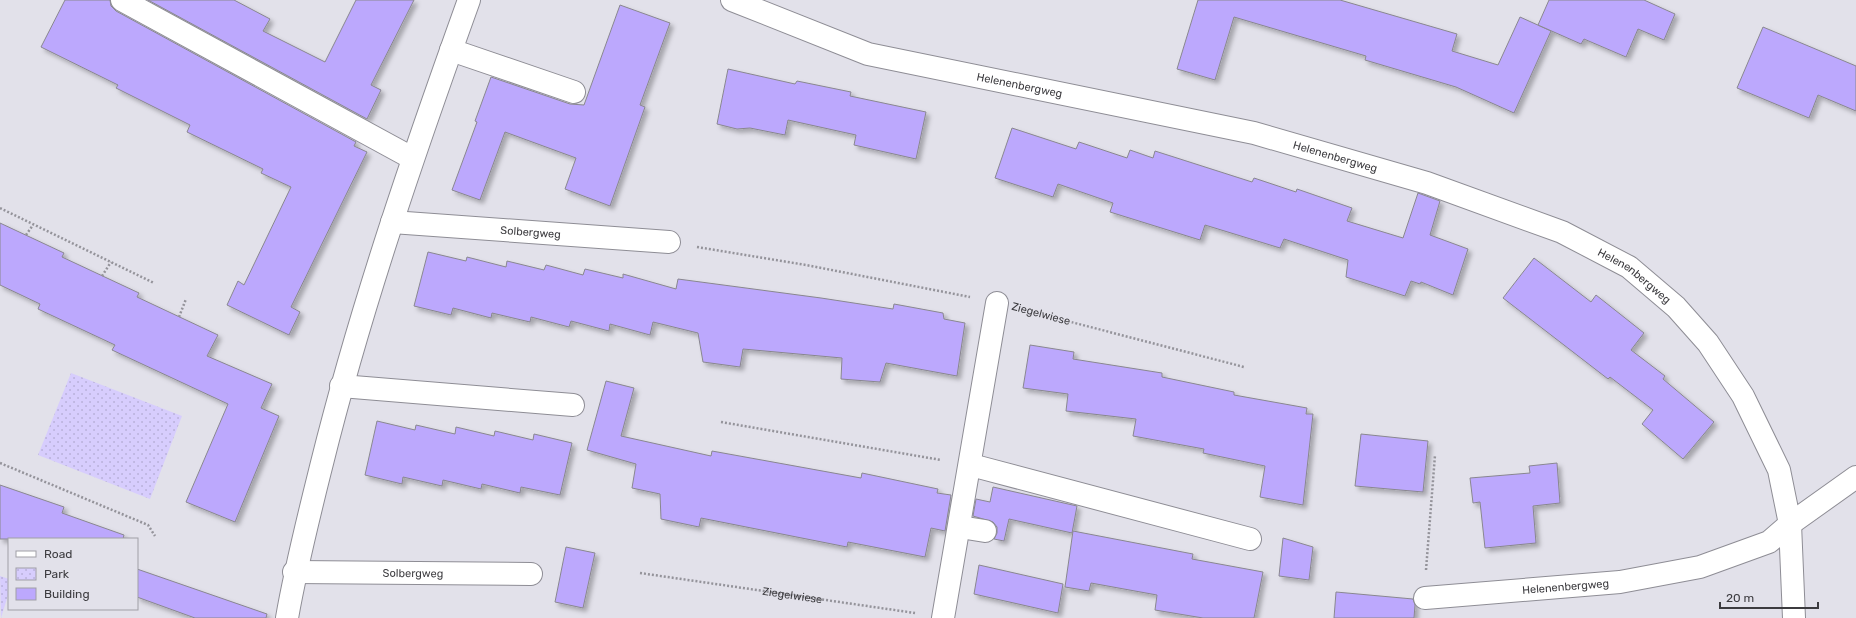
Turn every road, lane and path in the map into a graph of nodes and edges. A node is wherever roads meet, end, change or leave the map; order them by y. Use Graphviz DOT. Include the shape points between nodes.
graph roads {
  1 [pos="122,0"];
  2 [pos="469,0"];
  3 [pos="732,0"];
  4 [pos="451,50"];
  5 [pos="574,92"];
  6 [pos="412,158"];
  7 [pos="0,208"];
  8 [pos="392,222"];
  9 [pos="33,224"];
  10 [pos="26,235"];
  11 [pos="669,242"];
  12 [pos="111,262"];
  13 [pos="102,276"];
  14 [pos="154,284"];
  15 [pos="186,299"];
  16 [pos="997,303"];
  17 [pos="180,317"];
  18 [pos="1244,367"];
  19 [pos="341,386"];
  20 [pos="573,405"];
  21 [pos="721,422"];
  22 [pos="1435,454"];
  23 [pos="0,463"];
  24 [pos="971,465"];
  25 [pos="1856,477"];
  26 [pos="1790,524"];
  27 [pos="960,527"];
  28 [pos="985,531"];
  29 [pos="155,536"];
  30 [pos="1250,540"];
  31 [pos="294,572"];
  32 [pos="640,573"];
  33 [pos="531,574"];
  34 [pos="1425,598"];
  35 [pos="944,617"];
  36 [pos="287,618"];
  37 [pos="1794,618"];
  1 -- 6 [label="street"];
  2 -- 4 [label="street"];
  3 -- 26 [label="street, Helenenbergweg" via="868,54 1254,132 1427,183 1562,232 1629,267 1676,307 1708,343 1743,396 1779,470"];
  4 -- 5 [label="street" via="531,73"];
  4 -- 6 [label="street"];
  6 -- 8 [label="street"];
  7 -- 9 [label="path"];
  8 -- 11 [label="street, Solbergweg"];
  8 -- 19 [label="street"];
  9 -- 10 [label="path"];
  9 -- 12 [label="path"];
  11 -- 16 [label="path" via="806,265"];
  12 -- 13 [label="path"];
  12 -- 14 [label="path"];
  15 -- 17 [label="path"];
  16 -- 18 [label="path, Ziegelwiese"];
  16 -- 24 [label="street, Ziegelwiese"];
  19 -- 20 [label="street"];
  19 -- 31 [label="street"];
  21 -- 24 [label="path"];
  22 -- 34 [label="path"];
  23 -- 29 [label="path" via="148,525"];
  24 -- 27 [label="street, Ziegelwiese"];
  24 -- 30 [label="street"];
  25 -- 26 [label="street, Helenenbergweg"];
  26 -- 34 [label="street, Helenenbergweg" via="1769,542 1700,567 1620,582"];
  26 -- 37 [label="street, Helenenbergweg"];
  27 -- 28 [label="street"];
  27 -- 35 [label="street, Ziegelwiese"];
  31 -- 33 [label="street, Solbergweg"];
  31 -- 36 [label="street"];
  32 -- 35 [label="path, Ziegelwiese"];
}
